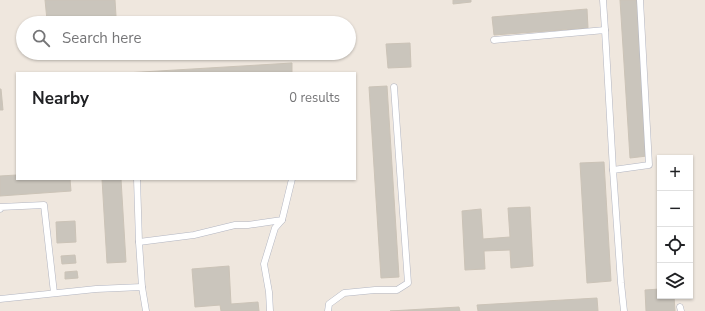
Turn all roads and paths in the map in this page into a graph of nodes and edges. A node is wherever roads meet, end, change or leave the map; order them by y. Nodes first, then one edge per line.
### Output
1 (603, 0) edge
2 (640, 0) edge
3 (605, 30) junction
4 (494, 40) dead end
5 (394, 87) dead end
6 (613, 170) junction
7 (137, 180) edge
8 (292, 180) edge
9 (0, 209) edge
10 (282, 220) junction
11 (139, 242) junction
12 (142, 287) junction
13 (54, 293) junction
14 (0, 299) edge
15 (146, 311) edge
16 (270, 311) edge
17 (328, 311) edge
18 (624, 311) edge

1 - 3 lane
2 - 6 lane
3 - 4 lane
3 - 6 lane
5 - 17 lane
6 - 18 lane
7 - 11 lane
8 - 10 lane
9 - 13 lane
10 - 11 lane
10 - 16 lane
11 - 12 lane
12 - 13 lane
12 - 15 lane
13 - 14 lane

